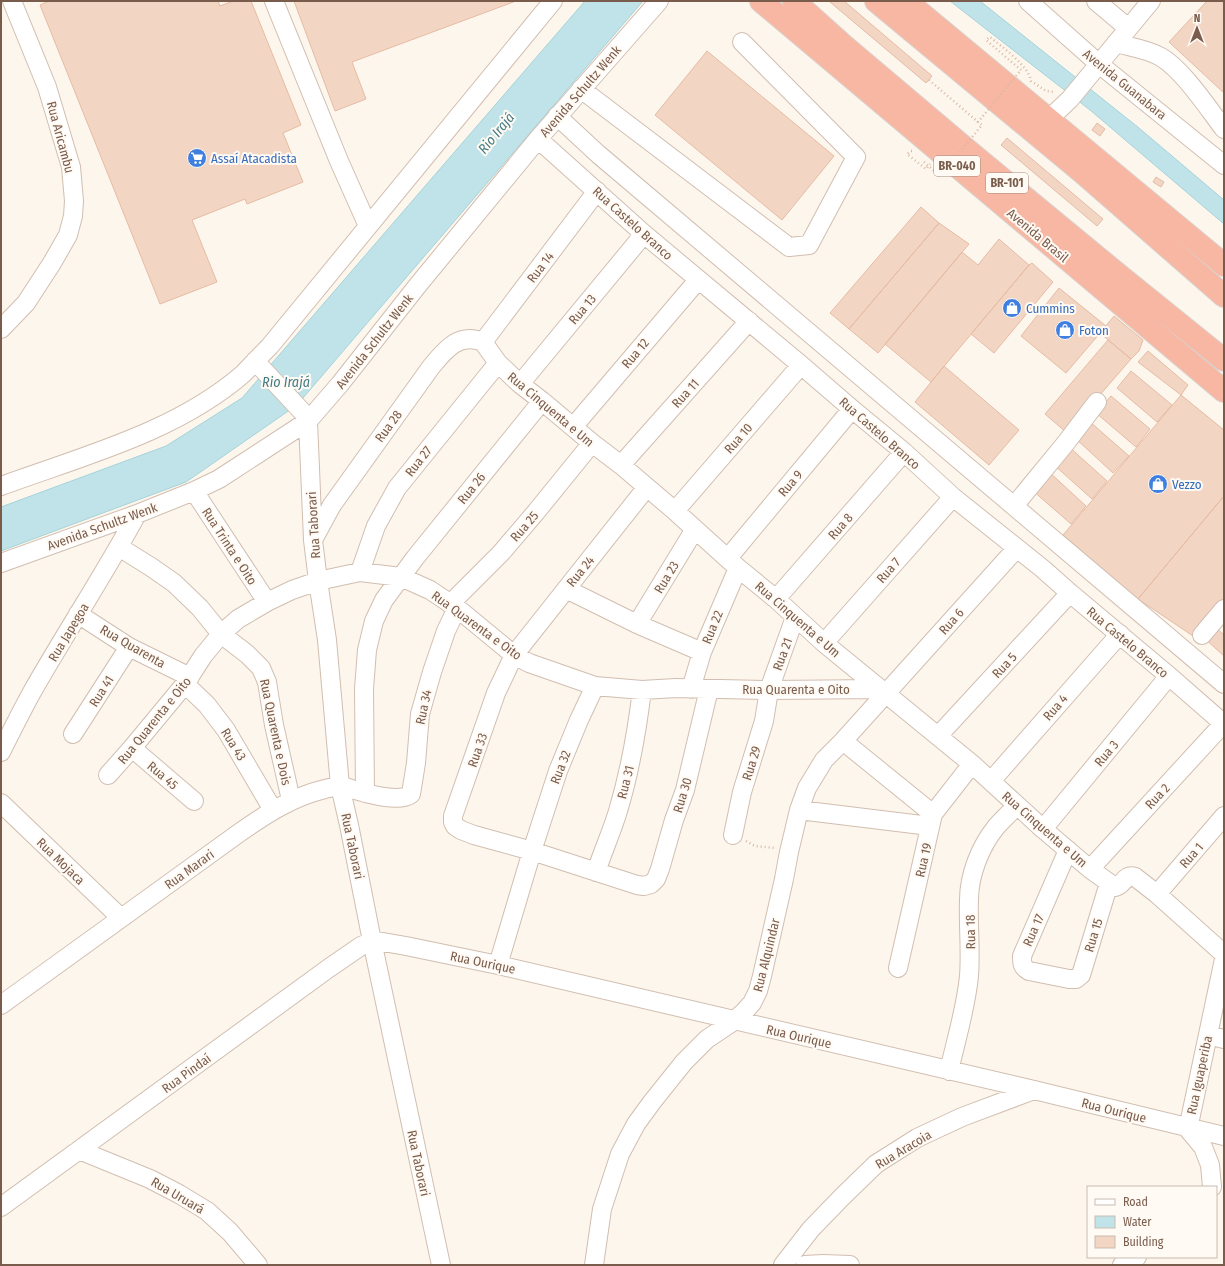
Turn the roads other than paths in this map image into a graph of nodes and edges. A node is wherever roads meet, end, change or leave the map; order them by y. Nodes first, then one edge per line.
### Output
1 (12, 1) edge
2 (274, 1) edge
3 (553, 1) edge
4 (659, 1) edge
5 (761, 1) edge
6 (794, 1) edge
7 (876, 1) edge
8 (906, 1) edge
9 (1028, 1) edge
10 (1096, 1) edge
11 (1151, 1) edge
12 (1128, 28) junction
13 (742, 42) dead end
14 (1116, 43) junction
15 (1099, 64) junction
16 (581, 89) junction
17 (1217, 111) edge
18 (557, 116) junction
19 (1049, 119) junction
20 (1224, 129) edge
21 (538, 139) junction
22 (1224, 165) edge
23 (597, 191) junction
24 (368, 226) junction
25 (644, 234) junction
26 (1224, 265) edge
27 (698, 280) junction
28 (1224, 296) edge
29 (749, 321) junction
30 (1, 329) edge
31 (1152, 332) junction
32 (483, 342) junction
33 (1224, 360) edge
34 (498, 362) junction
35 (801, 365) junction
36 (259, 366) junction
37 (1224, 375) edge
38 (520, 384) junction
39 (1224, 391) edge
40 (542, 401) junction
41 (1097, 402) dead end
42 (852, 409) junction
43 (305, 416) junction
44 (573, 427) junction
45 (592, 444) junction
46 (904, 452) junction
47 (621, 465) junction
48 (1, 486) edge
49 (647, 487) junction
50 (194, 491) junction
51 (953, 497) junction
52 (1014, 506) junction
53 (675, 510) junction
54 (137, 514) junction
55 (695, 529) junction
56 (313, 540) junction
57 (119, 547) junction
58 (1016, 549) junction
59 (1, 563) edge
60 (733, 563) junction
61 (360, 572) junction
62 (402, 577) junction
63 (318, 581) junction
64 (566, 589) junction
65 (1070, 594) junction
66 (776, 599) junction
67 (267, 602) junction
68 (454, 606) junction
69 (1224, 609) edge
70 (78, 614) junction
71 (795, 617) junction
72 (637, 624) junction
73 (221, 634) junction
74 (1120, 634) junction
75 (1202, 635) dead end
76 (824, 643) junction
77 (129, 647) junction
78 (702, 652) junction
79 (514, 655) junction
80 (1169, 676) junction
81 (187, 681) junction
82 (1224, 684) edge
83 (595, 686) junction
84 (700, 689) junction
85 (642, 690) junction
86 (769, 690) junction
87 (883, 691) junction
88 (1224, 724) edge
89 (73, 734) dead end
90 (938, 736) junction
91 (843, 741) junction
92 (132, 748) junction
93 (1, 752) edge
94 (972, 764) junction
95 (108, 775) dead end
96 (991, 781) junction
97 (340, 786) junction
98 (365, 793) junction
99 (395, 798) joint
100 (291, 800) junction
101 (194, 801) dead end
102 (1, 803) edge
103 (1017, 805) junction
104 (273, 810) junction
105 (799, 810) junction
106 (1224, 816) edge
107 (932, 820) junction
108 (1043, 829) junction
109 (733, 835) road end
110 (1068, 850) junction
111 (532, 851) junction
112 (1090, 868) junction
113 (596, 872) junction
114 (1114, 884) junction
115 (1157, 894) junction
116 (121, 918) junction
117 (372, 941) junction
118 (1224, 954) edge
119 (1224, 959) edge
120 (498, 965) junction
121 (898, 968) dead end
122 (1069, 979) joint
123 (1, 1005) edge
124 (734, 1021) junction
125 (1216, 1037) edge
126 (949, 1071) junction
127 (1034, 1090) junction
128 (1188, 1128) junction
129 (1224, 1136) edge
130 (79, 1150) junction
131 (1212, 1186) edge
132 (1, 1207) edge
133 (1135, 1258) edge
134 (258, 1265) edge
135 (441, 1265) edge
136 (594, 1265) edge
137 (783, 1265) edge
138 (805, 1265) edge
139 (850, 1265) edge
140 (1122, 1265) edge

1 - 30 street, Rua Aricambu
2 - 24 street
3 - 24 street
4 - 16 street, Avenida Schultz Wenk
5 - 31 highway, Avenida Brasil / BR-040
6 - 33 highway, Avenida Brasil / BR-101
7 - 28 highway
8 - 19 highway
9 - 15 street, Avenida Guanabara
10 - 12 street
11 - 12 street
12 - 14 street
13 - 16 street
14 - 15 street
14 - 17 street
15 - 19 street
15 - 22 street, Avenida Guanabara
16 - 18 street, Avenida Schultz Wenk
17 - 20 street
18 - 21 street, Avenida Schultz Wenk
18 - 52 street
19 - 26 highway
21 - 23 street, Rua Castelo Branco
21 - 43 street, Avenida Schultz Wenk
23 - 25 street, Rua Castelo Branco
23 - 32 street, Rua 14
24 - 36 street
25 - 27 street, Rua Castelo Branco
25 - 38 street, Rua 13
27 - 29 street, Rua Castelo Branco
27 - 44 street, Rua 12
29 - 35 street, Rua Castelo Branco
29 - 47 street, Rua 11
31 - 37 highway, BR-040
31 - 39 highway, Avenida Brasil
32 - 34 street, Rua Cinquenta e Um
32 - 56 street, Rua 28
34 - 38 street, Rua Cinquenta e Um
34 - 61 street, Rua 27
35 - 42 street, Rua Castelo Branco
35 - 53 street, Rua 10
36 - 43 street
36 - 48 street
38 - 40 street, Rua Cinquenta e Um
40 - 44 street, Rua Cinquenta e Um
40 - 62 street, Rua 26
41 - 52 street
42 - 46 street, Rua Castelo Branco
42 - 60 street, Rua 9
43 - 50 street, Avenida Schultz Wenk
43 - 56 street, Rua Taborari
44 - 45 street, Rua Cinquenta e Um
45 - 47 street, Rua Cinquenta e Um
45 - 68 street, Rua 25
46 - 51 street, Rua Castelo Branco
46 - 66 street, Rua 8
47 - 49 street, Rua Cinquenta e Um
49 - 53 street, Rua Cinquenta e Um
49 - 64 street, Rua 24
50 - 54 street, Avenida Schultz Wenk
50 - 67 street, Rua Trinta e Oito
51 - 58 street, Rua Castelo Branco
51 - 76 street, Rua 7
52 - 82 street
53 - 55 street, Rua Cinquenta e Um
54 - 57 street, Rua Japegoa
54 - 59 street, Avenida Schultz Wenk
55 - 60 street, Rua Cinquenta e Um
55 - 72 street, Rua 23
56 - 63 street, Rua Taborari
57 - 70 street, Rua Japegoa
57 - 73 street, Rua Quarenta e Dois
58 - 65 street, Rua Castelo Branco
58 - 87 street, Rua 6
60 - 66 street, Rua Cinquenta e Um
60 - 78 street, Rua 22
61 - 62 street, Rua Quarenta e Oito
61 - 63 street, Rua Quarenta e Oito
62 - 68 street, Rua Quarenta e Oito
62 - 98 street, Rua 26
63 - 67 street, Rua Quarenta e Oito
63 - 97 street, Rua Taborari
64 - 72 street
64 - 79 street, Rua 24
65 - 74 street, Rua Castelo Branco
65 - 90 street, Rua 5
66 - 71 street, Rua Cinquenta e Um
67 - 73 street, Rua Quarenta e Oito
68 - 79 street, Rua Quarenta e Oito
68 - 99 street, Rua 34
69 - 75 street
70 - 77 street, Rua Quarenta
70 - 93 street, Rua Japegoa
71 - 76 street, Rua Cinquenta e Um
71 - 86 street, Rua 21
72 - 78 street
73 - 81 street, Rua Quarenta e Oito
73 - 100 street, Rua Quarenta e Dois
74 - 80 street, Rua Castelo Branco
74 - 96 street, Rua 4
76 - 87 street, Rua Cinquenta e Um
77 - 81 street, Rua Quarenta
77 - 89 street, Rua 41
78 - 84 street, Rua 22
79 - 83 street, Rua Quarenta e Oito
79 - 111 street, Rua 33
80 - 88 street, Rua Castelo Branco
80 - 108 street, Rua 3
81 - 92 street, Rua Quarenta e Oito
81 - 104 street, Rua 43
83 - 85 street, Rua Quarenta e Oito
83 - 111 street, Rua 32
84 - 85 street, Rua Quarenta e Oito
84 - 86 street, Rua Quarenta e Oito
84 - 113 street, Rua 30
85 - 113 street, Rua 31
86 - 87 street, Rua Quarenta e Oito
86 - 109 street, Rua 29
87 - 90 street, Rua Cinquenta e Um
87 - 91 street, Rua Alquindar
88 - 112 street, Rua 2
90 - 94 street, Rua Cinquenta e Um
91 - 105 street, Rua Alquindar
91 - 107 street
92 - 95 street, Rua Quarenta e Oito
92 - 101 street, Rua 45
94 - 96 street, Rua Cinquenta e Um
94 - 107 street, Rua 19
96 - 103 street, Rua Cinquenta e Um
97 - 98 street, Rua Marari
97 - 100 street, Rua Marari
97 - 117 street, Rua Taborari
98 - 99 street, Rua Marari
100 - 104 street, Rua Marari
102 - 116 street, Rua Mojaca
103 - 108 street, Rua Cinquenta e Um
103 - 126 street, Rua 18
104 - 116 street, Rua Marari
105 - 107 street
105 - 124 street, Rua Alquindar
106 - 115 street, Rua 1
107 - 121 street, Rua 19
108 - 110 street, Rua Cinquenta e Um
110 - 112 street, Rua Cinquenta e Um
110 - 122 street, Rua 17
111 - 113 street
111 - 120 street, Rua 32
112 - 114 street, Rua Cinquenta e Um
114 - 115 street
114 - 122 street, Rua 15
115 - 118 street
116 - 123 street, Rua Marari
117 - 120 street, Rua Ourique
117 - 130 street, Rua Pindaí
117 - 135 street, Rua Taborari
119 - 125 street, Rua Iguaperiba
120 - 124 street, Rua Ourique
124 - 126 street, Rua Ourique
124 - 136 street, Rua Alquindar
125 - 128 street, Rua Iguaperiba
126 - 127 street, Rua Ourique
127 - 128 street, Rua Ourique
127 - 137 street, Rua Aracoia
128 - 129 street, Rua Ourique
128 - 131 street, Rua Iguaperiba
130 - 132 street, Rua Pindaí
130 - 134 street, Rua Uruará
133 - 140 street
138 - 139 street

